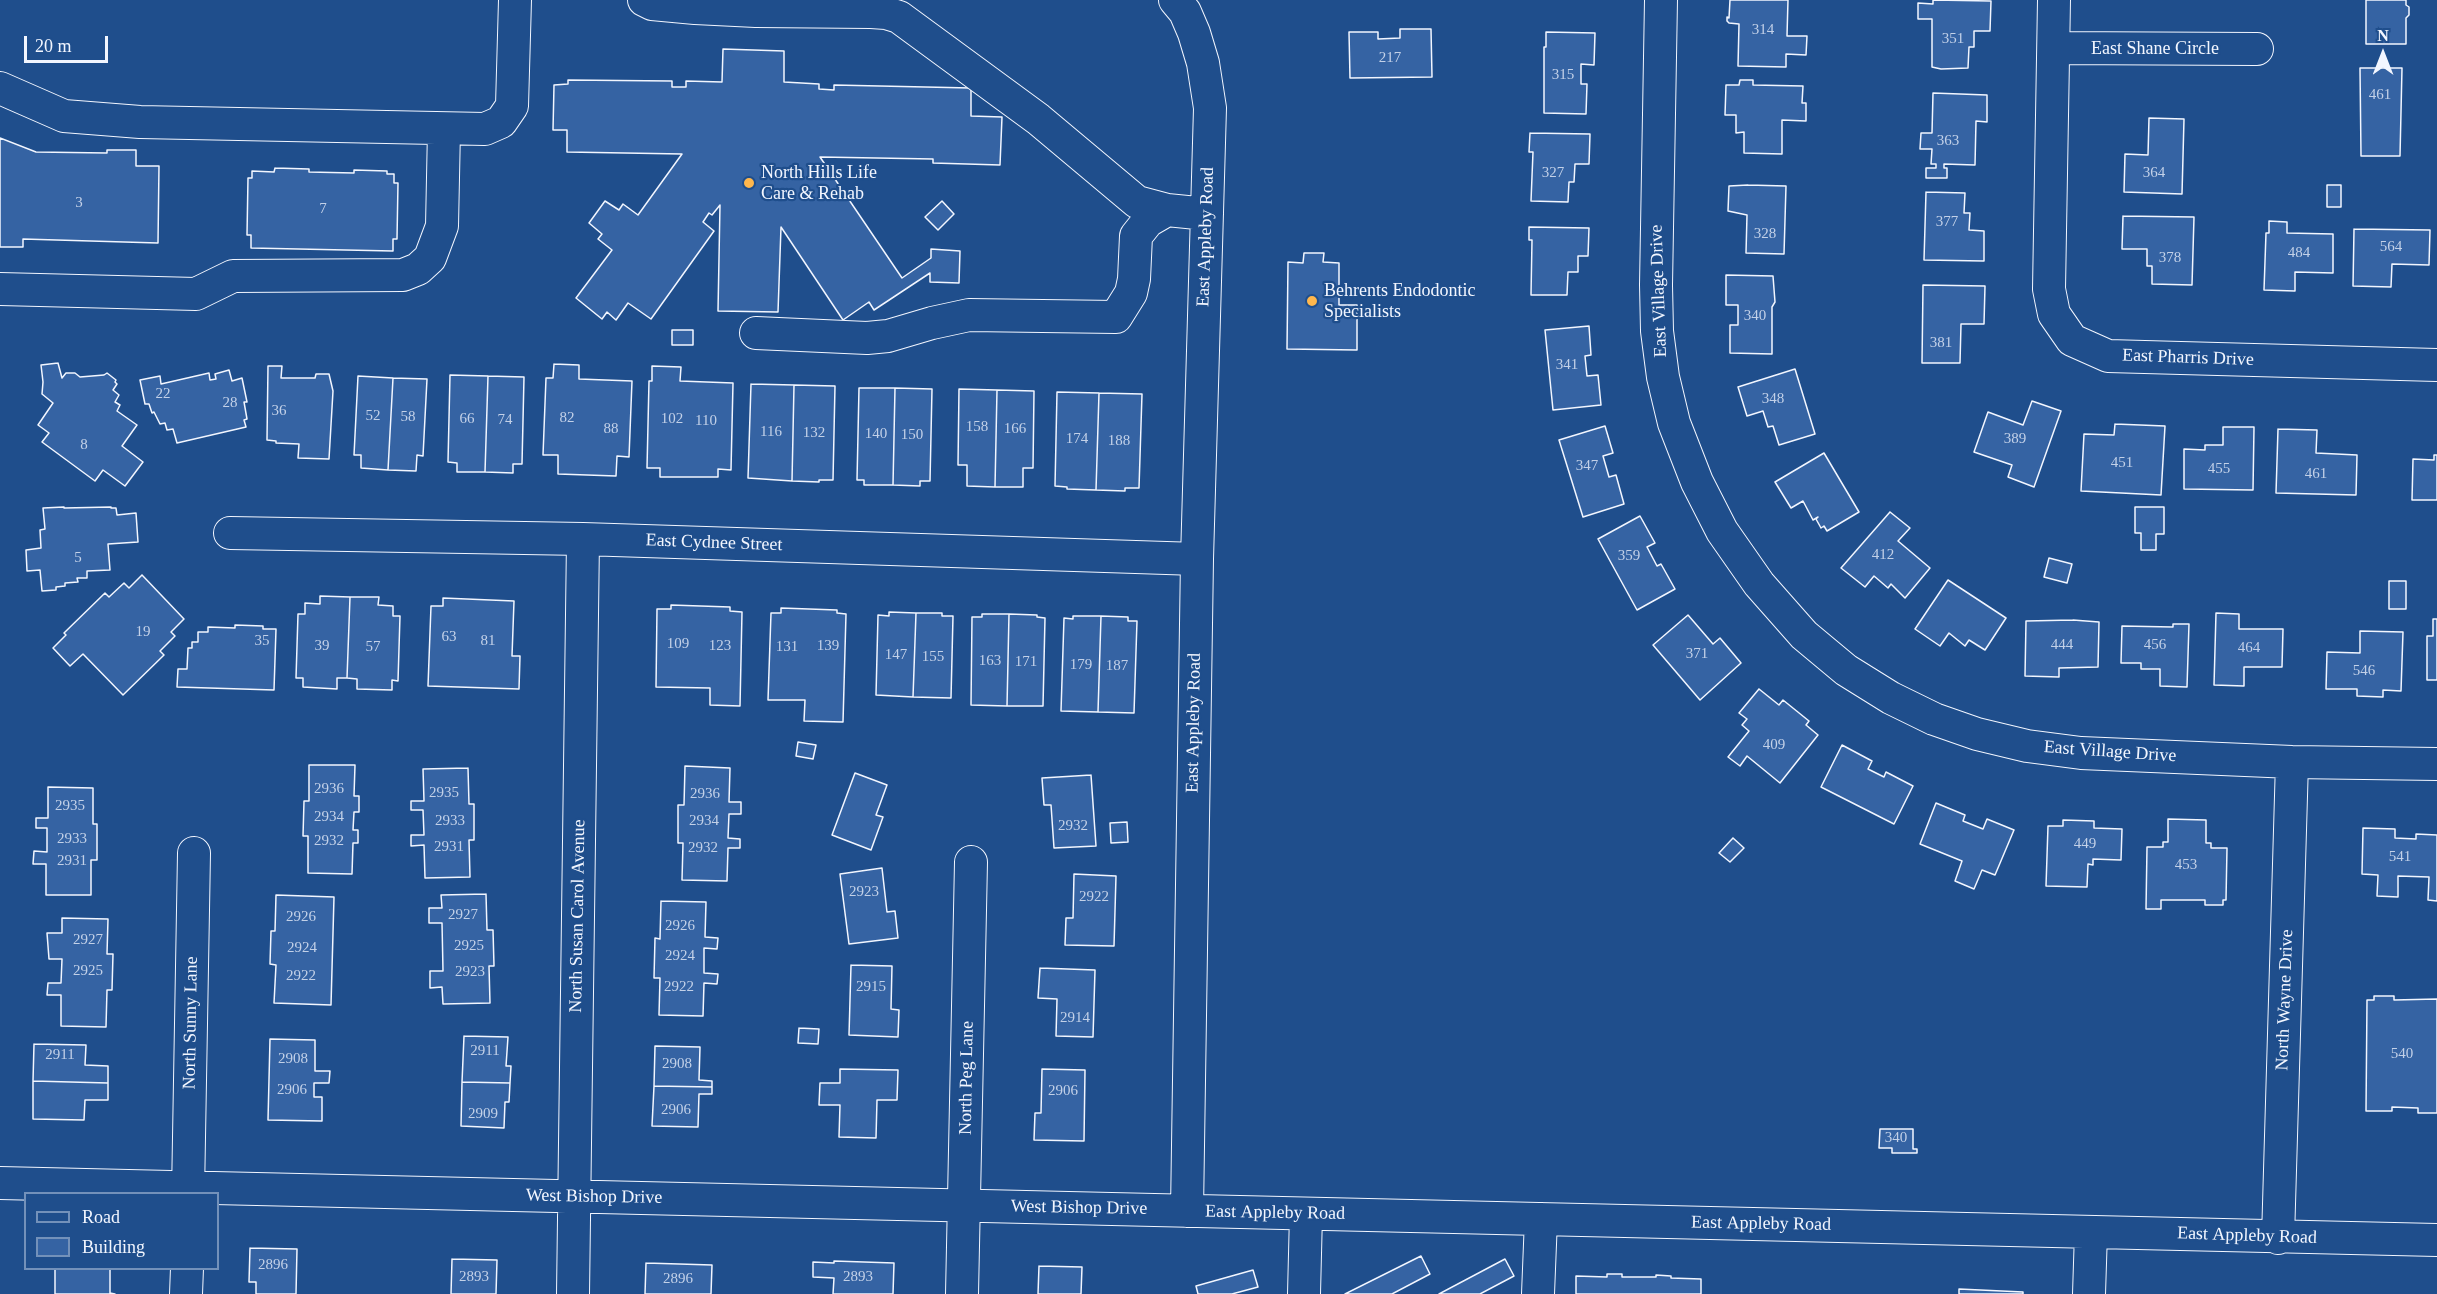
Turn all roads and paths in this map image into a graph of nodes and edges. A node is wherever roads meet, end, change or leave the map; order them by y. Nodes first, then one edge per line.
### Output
1 (515, 0) edge
2 (644, 0) edge
3 (1175, 0) edge
4 (1661, 0) edge
5 (2054, 0) edge
6 (2054, 48) junction
7 (2256, 50) dead end
8 (0, 88) edge
9 (444, 129) junction
10 (1167, 210) junction
11 (1207, 214) junction
12 (0, 289) edge
13 (756, 333) dead end
14 (2437, 365) edge
15 (230, 533) dead end
16 (583, 539) junction
17 (1197, 559) junction
18 (2292, 762) junction
19 (2437, 764) edge
20 (194, 853) dead end
21 (971, 862) dead end
22 (0, 1183) edge
23 (188, 1191) edge
24 (574, 1197) junction
25 (964, 1206) junction
26 (1187, 1211) junction
27 (1306, 1214) junction
28 (1541, 1219) junction
29 (2091, 1232) junction
30 (2278, 1238) junction
31 (2437, 1240) edge
32 (187, 1270) edge
33 (186, 1294) edge
34 (573, 1294) edge
35 (962, 1294) edge
36 (1304, 1294) edge
37 (1538, 1294) edge
38 (2089, 1294) edge

1 - 9 street
2 - 10 street
3 - 11 street, East Appleby Road
4 - 18 street, East Village Drive
5 - 6 street, East Pharris Drive
6 - 7 street, East Shane Circle
6 - 14 street, East Pharris Drive
8 - 9 street
9 - 12 street
10 - 11 street
10 - 13 street
11 - 17 street, East Appleby Road
15 - 16 street, East Cydnee Street
16 - 17 street, East Cydnee Street
16 - 24 street, North Susan Carol Avenue
17 - 26 street, East Appleby Road
18 - 19 street, East Village Drive
18 - 30 street, North Wayne Drive
20 - 23 street, North Sunny Lane
21 - 25 street, North Peg Lane
22 - 23 street, West Bishop Drive
23 - 24 street, West Bishop Drive
24 - 25 street, West Bishop Drive
24 - 34 street, North Susan Carol Avenue
25 - 26 street, West Bishop Drive
25 - 35 street, North Peg Lane
26 - 27 street, East Appleby Road
27 - 28 street, East Appleby Road
27 - 36 street
28 - 29 street, East Appleby Road
28 - 37 street
29 - 30 street, East Appleby Road
29 - 38 street
30 - 31 street, East Appleby Road
32 - 33 street

